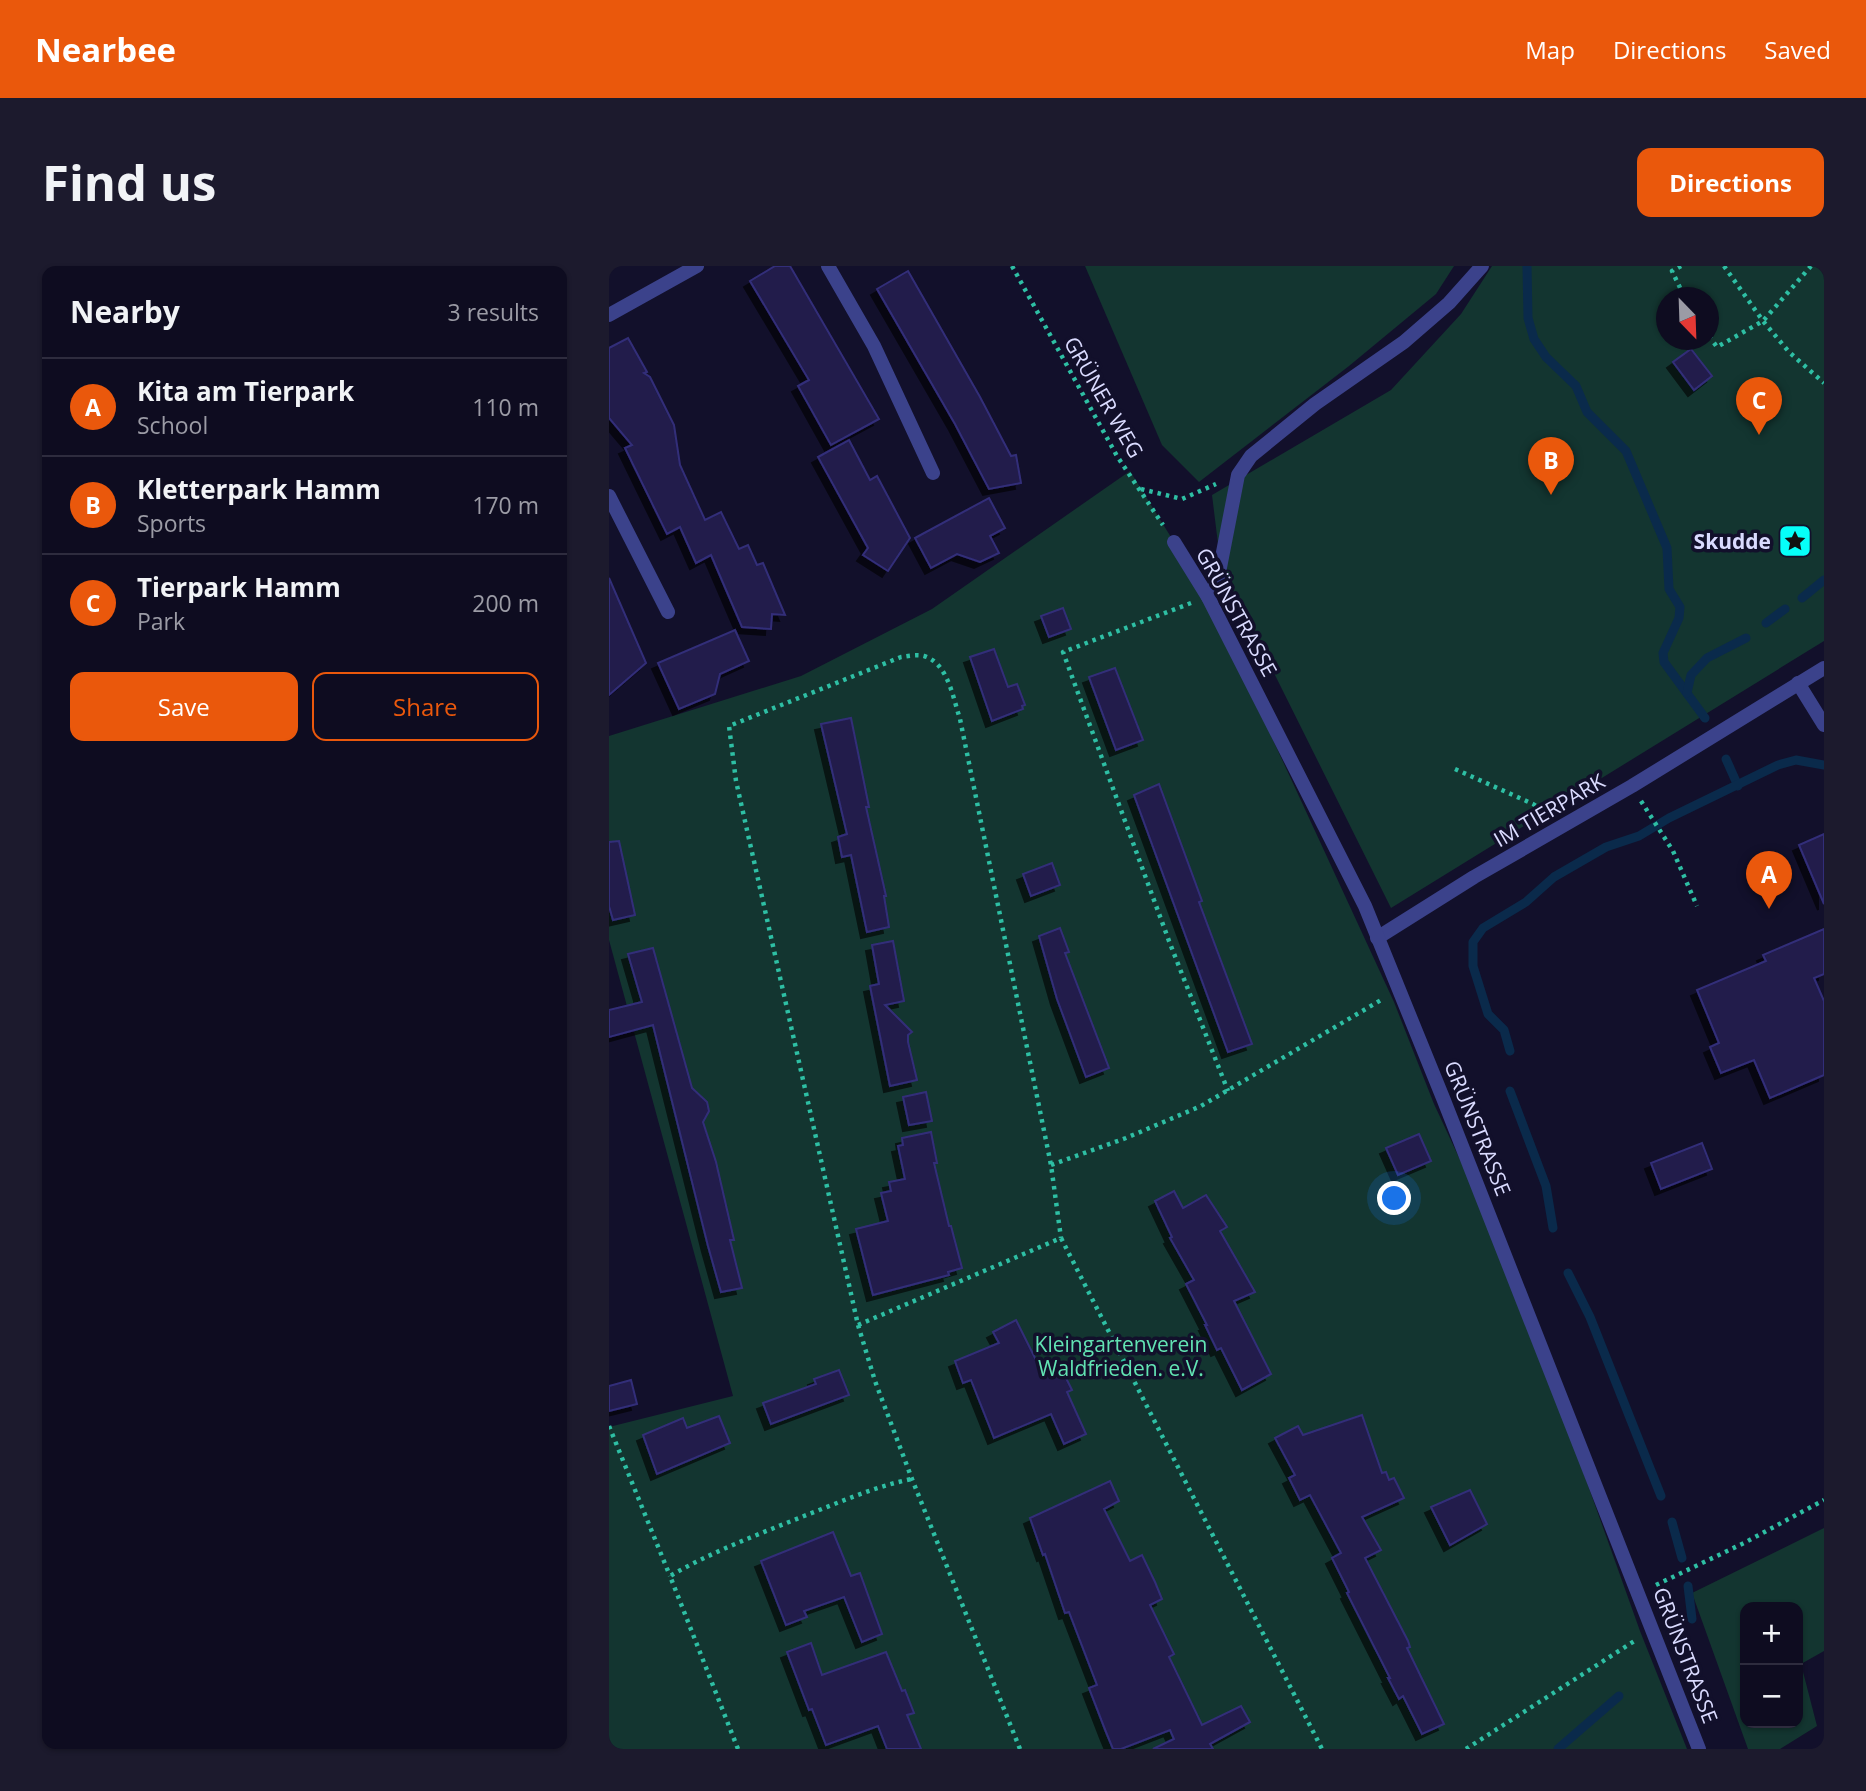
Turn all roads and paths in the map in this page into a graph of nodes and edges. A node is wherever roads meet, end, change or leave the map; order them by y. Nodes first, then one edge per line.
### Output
1 (697, 266) edge
2 (828, 266) edge
3 (1012, 266) edge
4 (1482, 266) edge
5 (1681, 266) edge
6 (1724, 266) edge
7 (1811, 266) edge
8 (1680, 287) edge
9 (609, 315) edge
10 (1763, 321) junction
11 (1719, 346) edge
12 (1824, 383) edge
13 (933, 473) dead end
14 (1238, 475) junction
15 (1140, 489) junction
16 (609, 496) edge
17 (1174, 542) joint
18 (1208, 597) junction
19 (668, 612) dead end
20 (1824, 667) edge
21 (1798, 683) junction
22 (1824, 725) edge
23 (1455, 769) dead end
24 (1632, 786) junction
25 (1564, 825) junction
26 (1697, 906) dead end
27 (1377, 938) junction
28 (1401, 991) junction
29 (1228, 1091) junction
30 (1051, 1165) junction
31 (1061, 1238) junction
32 (858, 1325) junction
33 (609, 1426) edge
34 (912, 1479) junction
35 (1824, 1500) edge
36 (670, 1576) junction
37 (1640, 1593) junction
38 (1655, 1633) junction
39 (738, 1749) edge
40 (1020, 1749) edge
41 (1322, 1749) edge
42 (1465, 1749) edge
43 (1699, 1749) edge

1 - 9 street
2 - 13 street
3 - 15 path, GRÜNER WEG
4 - 14 street
5 - 8 path
6 - 10 path
7 - 10 path
10 - 11 path
10 - 12 path
14 - 15 path
14 - 18 street
15 - 17 path, GRÜNER WEG
16 - 19 street
17 - 18 street, GRÜNSTRASSE
18 - 27 street, GRÜNSTRASSE
18 - 29 path
20 - 21 street, IM TIERPARK
21 - 22 street
21 - 24 street, IM TIERPARK
23 - 25 path
24 - 25 street, IM TIERPARK
24 - 26 path
25 - 27 street, IM TIERPARK
27 - 28 street, GRÜNSTRASSE
28 - 29 path
28 - 37 street, GRÜNSTRASSE
29 - 30 path
30 - 31 path
30 - 32 path
31 - 32 path
31 - 41 path
32 - 34 path
33 - 36 path
34 - 36 path
34 - 40 path
35 - 37 path
36 - 39 path
37 - 38 street, GRÜNSTRASSE
38 - 42 path
38 - 43 street, GRÜNSTRASSE

